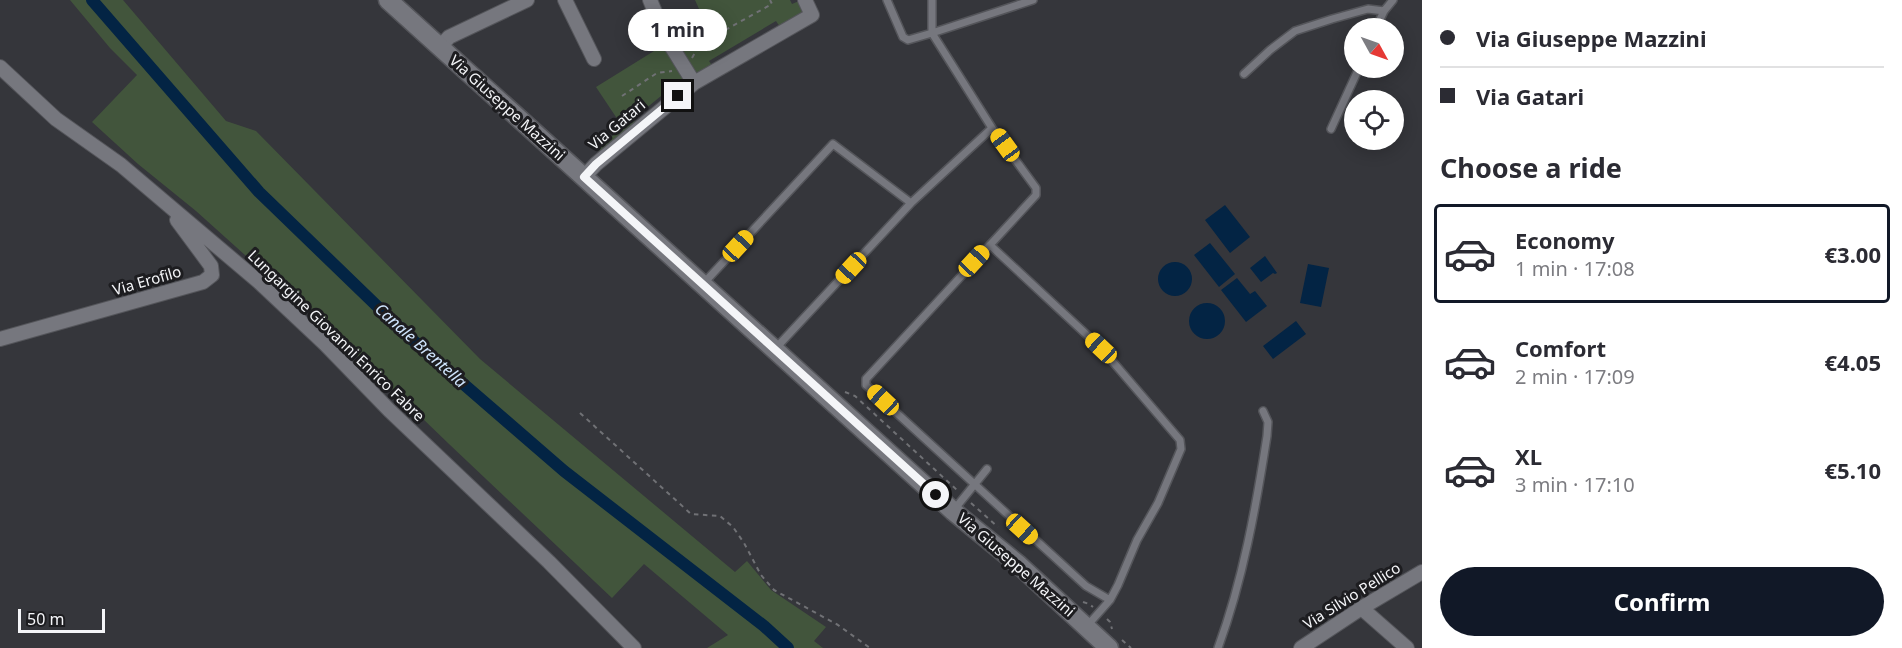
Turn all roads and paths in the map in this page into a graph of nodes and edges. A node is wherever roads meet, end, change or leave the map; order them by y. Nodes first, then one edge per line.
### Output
1 (388, 0) edge
2 (527, 0) edge
3 (565, 0) edge
4 (650, 0) edge
5 (770, 0) edge
6 (805, 0) edge
7 (887, 0) edge
8 (932, 0) edge
9 (1033, 0) edge
10 (1393, 0) edge
11 (1384, 11) junction
12 (1381, 18) edge
13 (932, 33) junction
14 (440, 47) junction
15 (594, 59) dead end
16 (0, 67) edge
17 (1244, 74) dead end
18 (690, 76) junction
19 (1354, 78) edge
20 (622, 96) dead end
21 (992, 128) junction
22 (1331, 129) dead end
23 (584, 177) junction
24 (162, 201) junction
25 (911, 203) junction
26 (990, 245) junction
27 (703, 284) junction
28 (0, 339) edge
29 (775, 349) junction
30 (845, 392) dead end
31 (1263, 411) dead end
32 (580, 413) dead end
33 (987, 469) dead end
34 (974, 485) junction
35 (960, 493) dead end
36 (952, 510) junction
37 (1422, 572) edge
38 (1110, 600) junction
39 (1363, 607) junction
40 (1086, 627) junction
41 (634, 648) edge
42 (870, 648) edge
43 (1110, 648) edge
44 (1218, 648) edge
45 (1301, 648) edge
46 (1407, 648) edge

1 - 14 main road, Via Giuseppe Mazzini
2 - 14 street
3 - 15 street
4 - 18 street
5 - 18 path
6 - 18 street, Via Gatari
7 - 13 lane
8 - 13 lane
9 - 13 lane
10 - 11 lane
11 - 12 lane
11 - 17 lane
13 - 21 lane
14 - 23 main road, Via Giuseppe Mazzini
16 - 24 street, Lungargine Giovanni Enrico Fabre
18 - 20 path
18 - 23 street, Via Gatari
19 - 22 lane
21 - 25 lane
21 - 26 lane
23 - 27 main road, Via Giuseppe Mazzini
24 - 28 street, Via Erofilo
24 - 41 street, Lungargine Giovanni Enrico Fabre
25 - 27 lane
25 - 29 lane
26 - 34 lane
26 - 38 lane
27 - 29 main road, Via Giuseppe Mazzini
29 - 36 main road, Via Giuseppe Mazzini
30 - 35 path
31 - 44 lane
32 - 42 path
33 - 34 lane
34 - 36 lane
34 - 38 lane
36 - 40 main road, Via Giuseppe Mazzini
37 - 39 street, Via Silvio Pellico
38 - 40 lane
39 - 45 street, Via Silvio Pellico
39 - 46 street
40 - 43 main road, Via Giuseppe Mazzini

